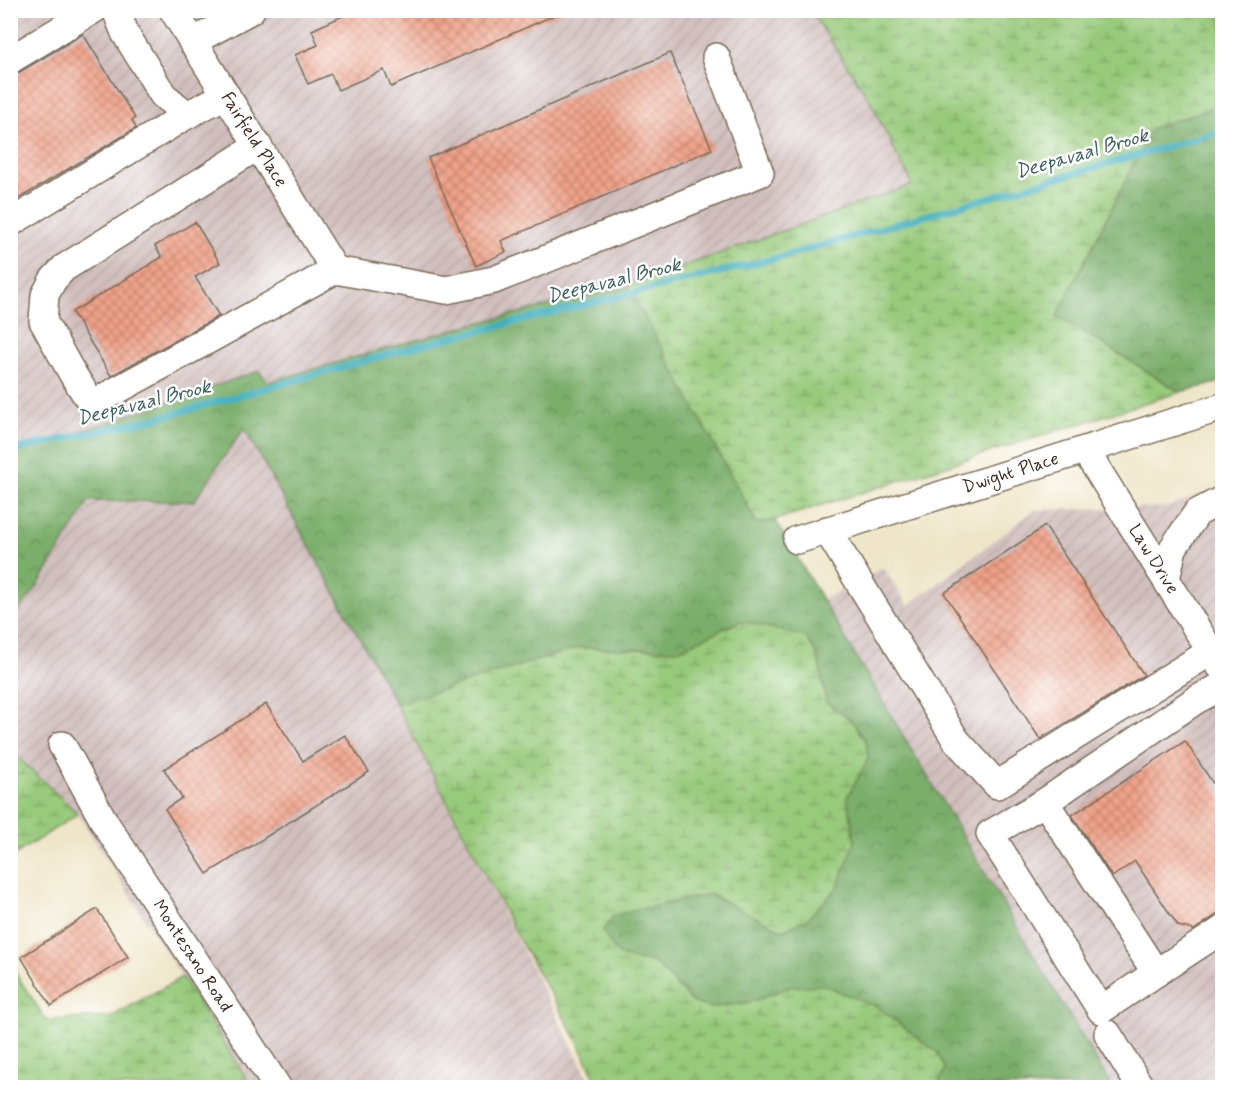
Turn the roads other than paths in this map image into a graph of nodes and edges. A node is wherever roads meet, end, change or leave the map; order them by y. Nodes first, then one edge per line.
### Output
1 (93, 10) edge
2 (116, 10) edge
3 (172, 10) edge
4 (251, 10) edge
5 (192, 42) junction
6 (716, 57) dead end
7 (10, 60) edge
8 (226, 95) junction
9 (187, 116) junction
10 (258, 146) junction
11 (10, 223) edge
12 (335, 270) junction
13 (1222, 407) edge
14 (1085, 450) junction
15 (1222, 500) edge
16 (827, 530) junction
17 (798, 540) dead end
18 (1166, 579) junction
19 (1216, 660) edge
20 (1222, 686) edge
21 (62, 745) dead end
22 (1045, 802) junction
23 (1222, 930) edge
24 (1156, 973) junction
25 (1108, 1034) dead end
26 (278, 1088) edge
27 (1141, 1088) edge

1 - 7 street
2 - 9 street
3 - 5 street, Fairfield Place
4 - 5 street
5 - 8 street, Fairfield Place
6 - 12 street
8 - 9 street
8 - 10 street, Fairfield Place
9 - 11 street
10 - 12 street, Fairfield Place
10 - 12 street
13 - 14 street, Dwight Place
14 - 16 street, Dwight Place
14 - 18 street, Law Drive
15 - 18 street
16 - 17 street, Dwight Place
16 - 19 street
18 - 19 street, Law Drive
20 - 22 street
21 - 26 street, Montesano Road
22 - 24 street
22 - 24 street
23 - 24 street
25 - 27 street

